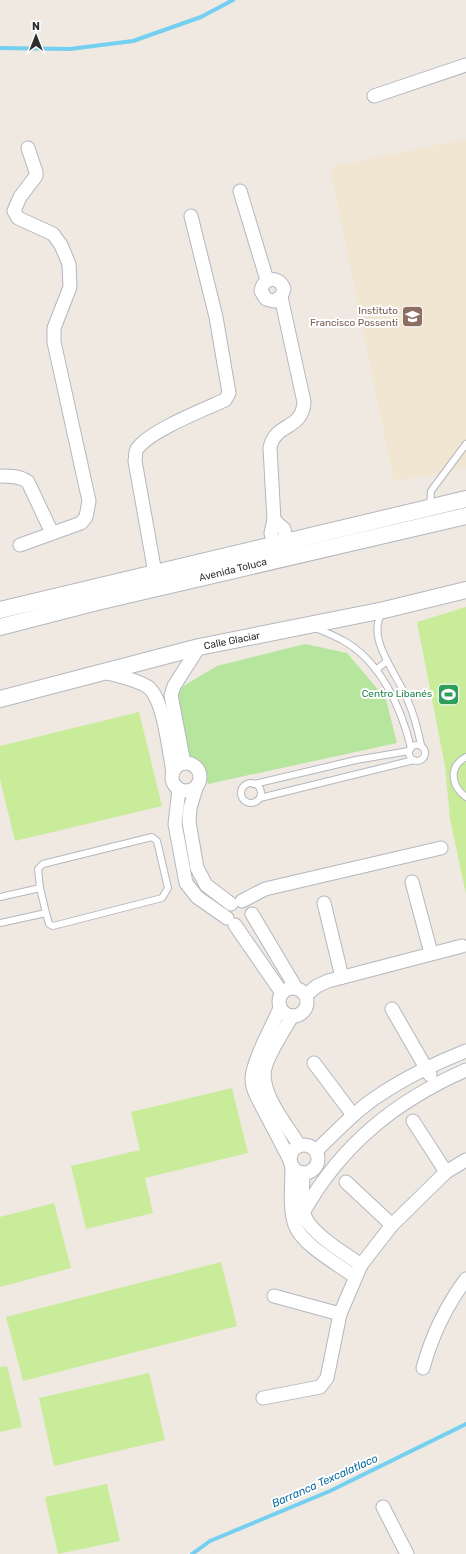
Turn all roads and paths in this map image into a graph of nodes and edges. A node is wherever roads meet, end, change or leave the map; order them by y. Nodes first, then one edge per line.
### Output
1 (466, 64) edge
2 (374, 96) dead end
3 (28, 148) dead end
4 (240, 191) dead end
5 (191, 216) dead end
6 (466, 444) edge
7 (0, 476) edge
8 (466, 499) edge
9 (431, 516) junction
10 (466, 516) edge
11 (52, 533) junction
12 (20, 545) dead end
13 (282, 551) junction
14 (155, 572) junction
15 (466, 590) edge
16 (0, 610) edge
17 (384, 610) junction
18 (310, 626) junction
19 (0, 627) edge
20 (199, 647) junction
21 (387, 661) junction
22 (376, 670) junction
23 (104, 672) junction
24 (0, 699) edge
25 (421, 745) junction
26 (410, 749) junction
27 (380, 756) junction
28 (466, 757) edge
29 (356, 760) junction
30 (414, 760) junction
31 (184, 763) junction
32 (382, 768) junction
33 (173, 772) junction
34 (300, 773) junction
35 (359, 773) junction
36 (254, 784) junction
37 (303, 787) junction
38 (196, 788) junction
39 (179, 789) junction
40 (466, 797) edge
41 (260, 798) junction
42 (441, 848) dead end
43 (412, 882) dead end
44 (40, 888) junction
45 (0, 897) edge
46 (236, 902) junction
47 (324, 903) dead end
48 (46, 913) junction
49 (252, 914) junction
50 (231, 922) junction
51 (0, 923) edge
52 (462, 946) dead end
53 (431, 953) junction
54 (342, 977) junction
55 (301, 992) junction
56 (282, 993) junction
57 (280, 1008) junction
58 (392, 1009) dead end
59 (292, 1016) junction
60 (466, 1051) edge
61 (314, 1063) dead end
62 (425, 1068) junction
63 (466, 1070) edge
64 (436, 1083) junction
65 (353, 1115) junction
66 (413, 1121) dead end
67 (299, 1145) junction
68 (316, 1151) junction
69 (466, 1160) edge
70 (295, 1167) junction
71 (446, 1172) junction
72 (346, 1182) dead end
73 (304, 1211) junction
74 (392, 1225) junction
75 (362, 1265) junction
76 (355, 1277) junction
77 (466, 1279) edge
78 (274, 1296) dead end
79 (340, 1314) junction
80 (423, 1368) dead end
81 (263, 1398) dead end
82 (383, 1507) dead end
83 (407, 1554) edge

1 - 2 street
3 - 11 street
4 - 13 street
5 - 14 street
6 - 9 lane
7 - 11 street
8 - 9 street, Avenida Toluca
9 - 10 street, Avenida Toluca
9 - 13 street, Avenida Toluca
11 - 12 street
13 - 14 street, Avenida Toluca
13 - 19 street, Avenida Toluca
14 - 16 street, Avenida Toluca
15 - 17 street, Calle Glaciar
17 - 18 street, Calle Glaciar
17 - 21 lane
18 - 20 street, Calle Glaciar
18 - 22 lane
20 - 23 street, Calle Glaciar
20 - 31 street
21 - 22 lane
21 - 25 lane
22 - 26 lane
23 - 24 street, Calle Glaciar
23 - 33 street
25 - 26 lane
25 - 30 lane
26 - 27 lane
26 - 30 lane
27 - 29 lane
27 - 32 lane
28 - 40 lane
29 - 34 lane
29 - 35 lane
30 - 32 lane
31 - 33 street
31 - 38 street
32 - 35 lane
33 - 39 street
34 - 36 lane
34 - 37 lane
35 - 37 lane
36 - 41 lane
36 - 41 lane
37 - 41 lane
38 - 39 street
38 - 46 street
39 - 50 street
42 - 46 street
43 - 53 street
44 - 45 lane
44 - 48 lane
44 - 48 lane
46 - 49 street
46 - 50 street
47 - 54 street
48 - 51 lane
49 - 50 street
49 - 55 street
50 - 56 street
52 - 53 street
53 - 54 street
54 - 55 street
55 - 56 street
55 - 59 street
56 - 57 street
57 - 59 street
57 - 70 street
58 - 62 street
59 - 67 street
60 - 62 street
61 - 65 street
62 - 64 street
62 - 65 street
63 - 64 street
64 - 73 street
65 - 68 street
66 - 71 street
67 - 68 street
67 - 70 street
68 - 70 street
69 - 71 street
70 - 73 street
70 - 76 street
71 - 74 street
72 - 74 street
73 - 75 street
74 - 75 street
75 - 76 street
76 - 79 street
77 - 80 street
78 - 79 street
79 - 81 street
82 - 83 street

